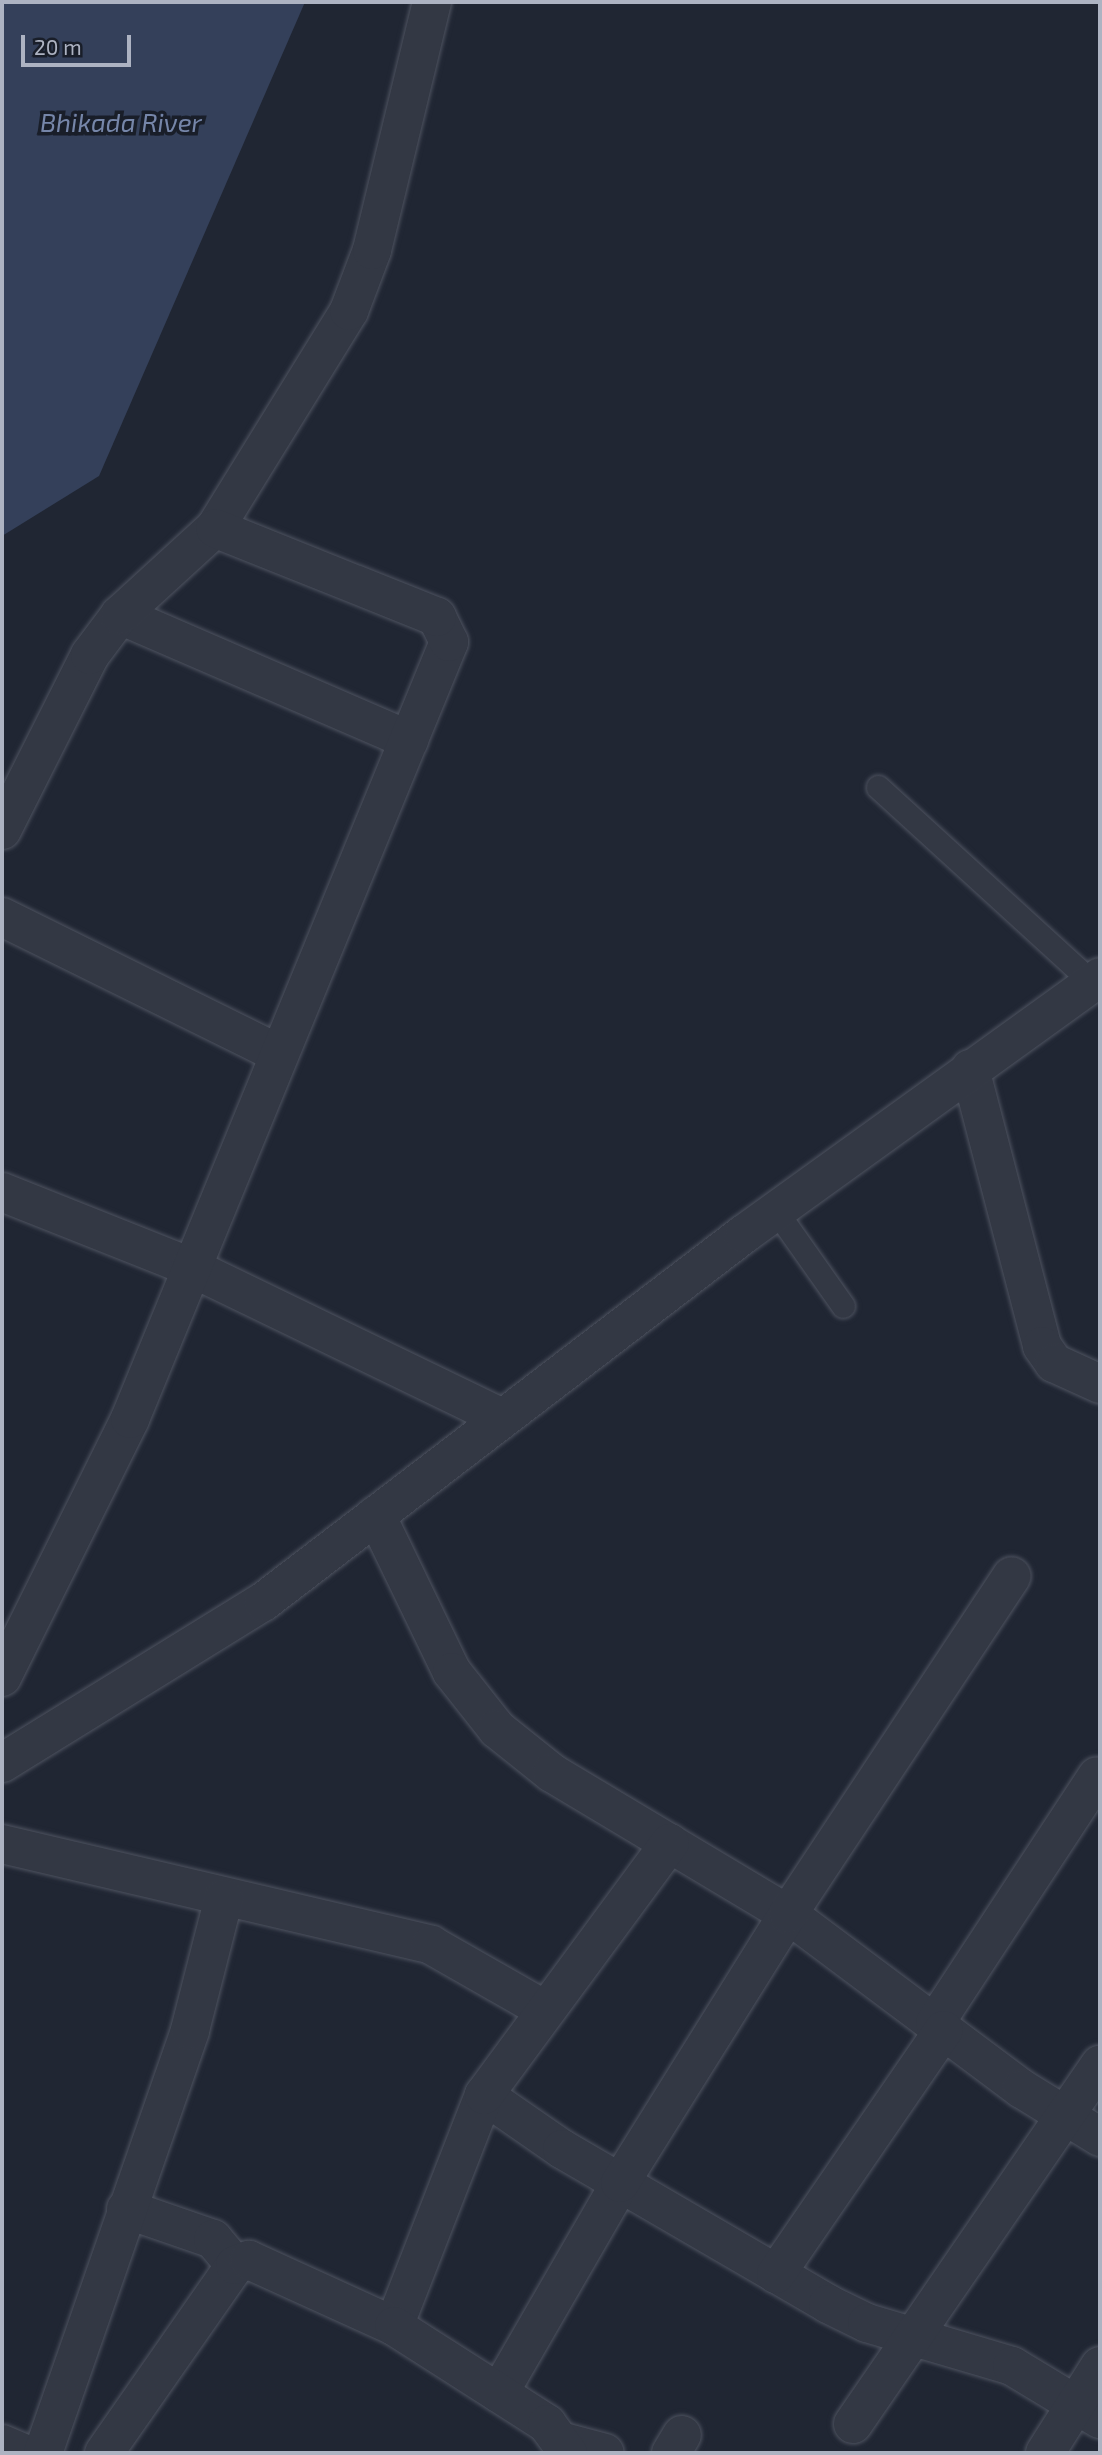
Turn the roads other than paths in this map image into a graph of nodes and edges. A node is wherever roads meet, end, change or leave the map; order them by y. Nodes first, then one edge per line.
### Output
1 (432, 2) edge
2 (215, 528) junction
3 (120, 615) junction
4 (409, 740) junction
5 (878, 787) dead end
6 (2, 830) edge
7 (2, 917) edge
8 (1096, 980) edge
9 (279, 1054) junction
10 (970, 1069) junction
11 (2, 1192) edge
12 (776, 1211) junction
13 (190, 1267) junction
14 (843, 1306) dead end
15 (1100, 1384) edge
16 (502, 1418) junction
17 (376, 1515) junction
18 (1012, 1576) dead end
19 (2, 1677) edge
20 (5, 1772) edge
21 (1097, 1776) dead end
22 (670, 1843) junction
23 (2, 1844) edge
24 (224, 1898) junction
25 (788, 1914) junction
26 (545, 2010) junction
27 (939, 2026) junction
28 (1100, 2064) edge
29 (484, 2095) junction
30 (1065, 2118) junction
31 (1100, 2137) edge
32 (620, 2183) junction
33 (126, 2208) junction
34 (242, 2262) junction
35 (776, 2274) junction
36 (394, 2326) junction
37 (916, 2336) junction
38 (1100, 2366) edge
39 (499, 2393) junction
40 (1089, 2411) edge
41 (853, 2424) dead end
42 (2, 2444) edge
43 (566, 2448) edge
44 (23, 2453) edge
45 (43, 2453) edge
46 (104, 2453) edge
47 (605, 2453) edge
48 (1045, 2453) edge

1 - 2 street
2 - 3 street
2 - 4 street
3 - 4 street
3 - 6 street
4 - 9 street
5 - 8 lane
7 - 9 street
8 - 10 street
9 - 13 street
10 - 12 street
10 - 15 street
11 - 13 street
12 - 14 lane
12 - 16 street
13 - 16 street
13 - 19 street
16 - 17 street
17 - 20 street
17 - 22 street
18 - 25 street
21 - 27 street
22 - 25 street
22 - 26 street
23 - 24 street
24 - 26 street
24 - 33 street
25 - 27 street
25 - 32 street
26 - 29 street
27 - 30 street
27 - 35 street
28 - 30 street
29 - 32 street
29 - 36 street
30 - 31 street
30 - 37 street
32 - 35 street
32 - 39 street
33 - 34 street
33 - 45 street
34 - 36 street
34 - 46 street
35 - 37 street
36 - 39 street
37 - 40 street
37 - 41 street
38 - 40 street
39 - 43 street
40 - 48 street
42 - 44 street
43 - 47 street

